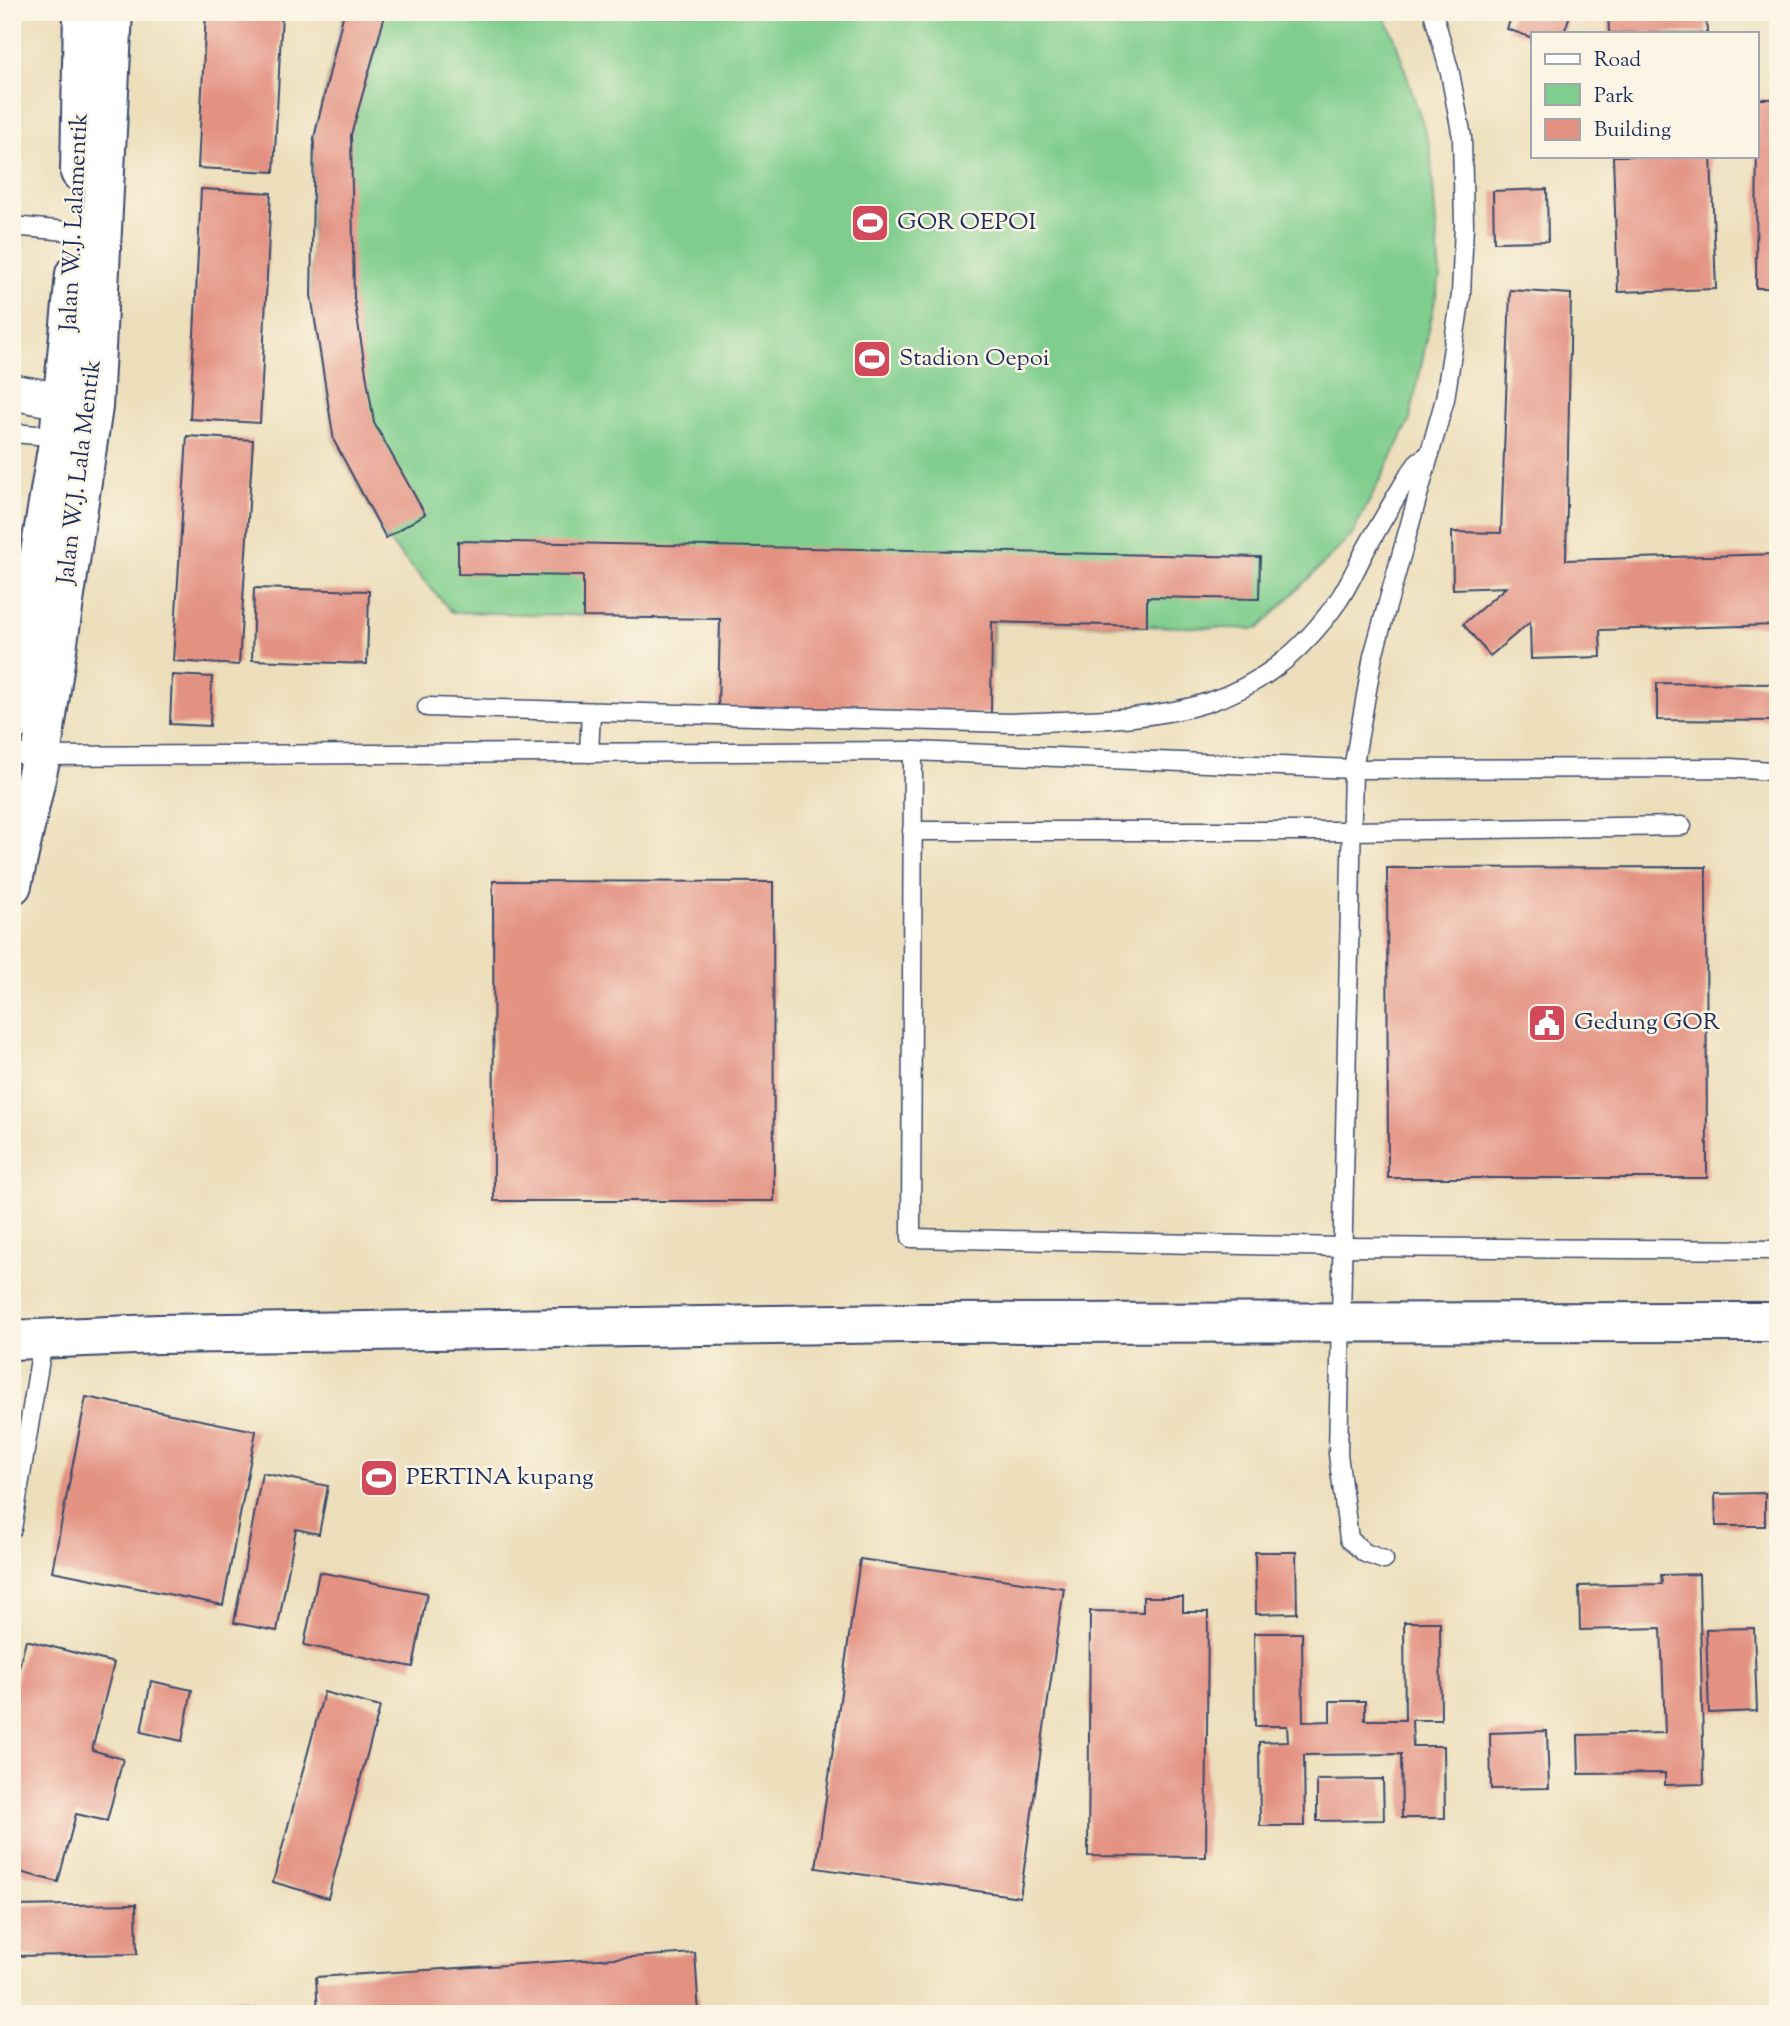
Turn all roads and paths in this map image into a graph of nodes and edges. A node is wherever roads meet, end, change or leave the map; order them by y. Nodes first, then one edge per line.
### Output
1 (83, 12) edge
2 (113, 12) edge
3 (1433, 12) edge
4 (12, 226) edge
5 (90, 235) junction
6 (12, 393) edge
7 (76, 422) junction
8 (12, 433) edge
9 (1430, 454) junction
10 (427, 707) dead end
11 (591, 712) junction
12 (12, 722) edge
13 (913, 751) junction
14 (589, 753) junction
15 (27, 754) edge
16 (1353, 769) junction
17 (1778, 778) edge
18 (1682, 826) dead end
19 (912, 831) junction
20 (1351, 831) junction
21 (12, 885) edge
22 (1342, 1247) junction
23 (1778, 1250) edge
24 (1339, 1322) junction
25 (1778, 1322) edge
26 (28, 1340) edge
27 (12, 1529) edge
28 (1384, 1560) dead end

1 - 5 street, Jalan W.J. Lalamentik
2 - 5 street, Jalan W.J. Lala Mentik
3 - 9 lane
4 - 5 lane
5 - 7 street, Jalan W.J. Lala Mentik
6 - 7 street
7 - 8 lane
7 - 12 street
7 - 15 street, Jalan W.J. Lala Mentik
9 - 11 lane
9 - 16 lane
10 - 11 lane
11 - 14 lane
13 - 14 lane
13 - 16 lane
13 - 19 lane
14 - 15 lane
15 - 21 street, Jalan W.J. Lala Mentik
16 - 17 lane
16 - 20 lane
18 - 20 lane
19 - 20 lane
19 - 22 lane
20 - 22 lane
22 - 23 lane
22 - 24 lane
24 - 25 street
24 - 26 street
24 - 28 lane
26 - 27 lane

